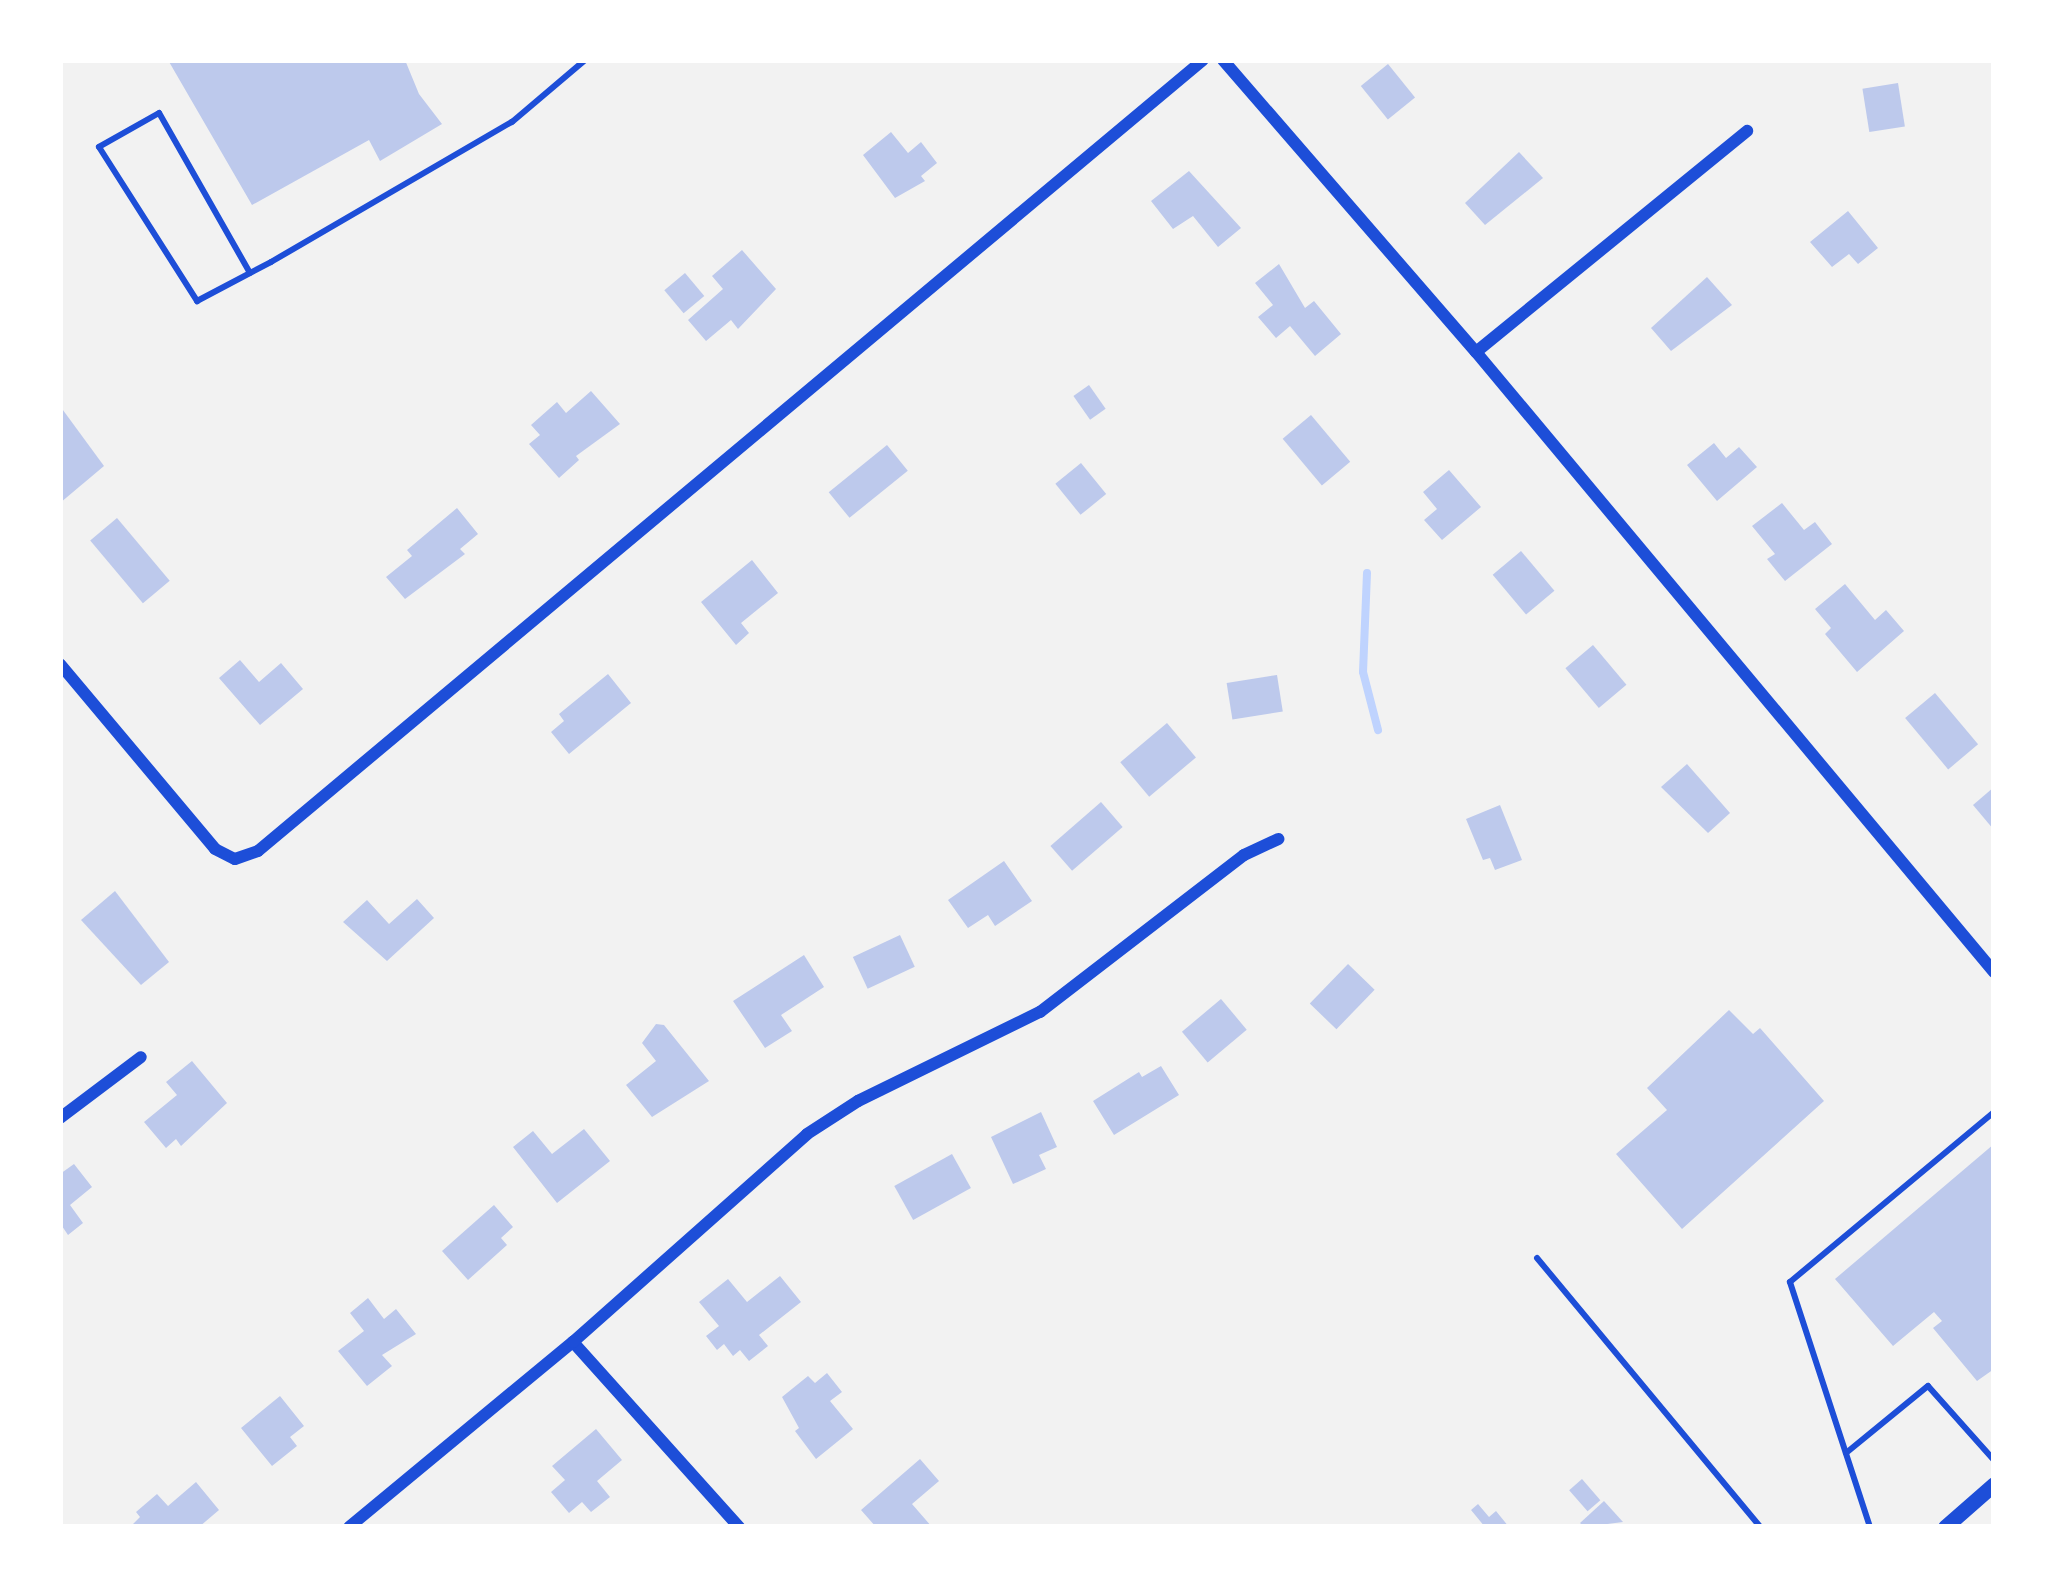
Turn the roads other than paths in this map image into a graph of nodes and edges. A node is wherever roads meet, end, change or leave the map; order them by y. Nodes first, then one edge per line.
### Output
1 (585, 60) edge
2 (1203, 60) edge
3 (1223, 60) edge
4 (1747, 131) dead end
5 (250, 273) junction
6 (1476, 352) junction
7 (60, 664) edge
8 (1278, 839) dead end
9 (1994, 972) edge
10 (141, 1057) dead end
11 (1994, 1112) edge
12 (60, 1118) edge
13 (1537, 1258) dead end
14 (573, 1342) junction
15 (1846, 1453) junction
16 (1994, 1460) edge
17 (1994, 1484) edge
18 (350, 1527) edge
19 (739, 1527) edge
20 (1760, 1527) edge
21 (1870, 1527) edge
22 (1945, 1527) edge

1 - 5 lane
2 - 7 street
3 - 6 street
4 - 6 street
5 - 5 lane
6 - 9 street
8 - 14 street
10 - 12 street
11 - 15 lane
13 - 20 lane
14 - 18 street
14 - 19 street
15 - 16 lane
15 - 21 lane
17 - 22 street

